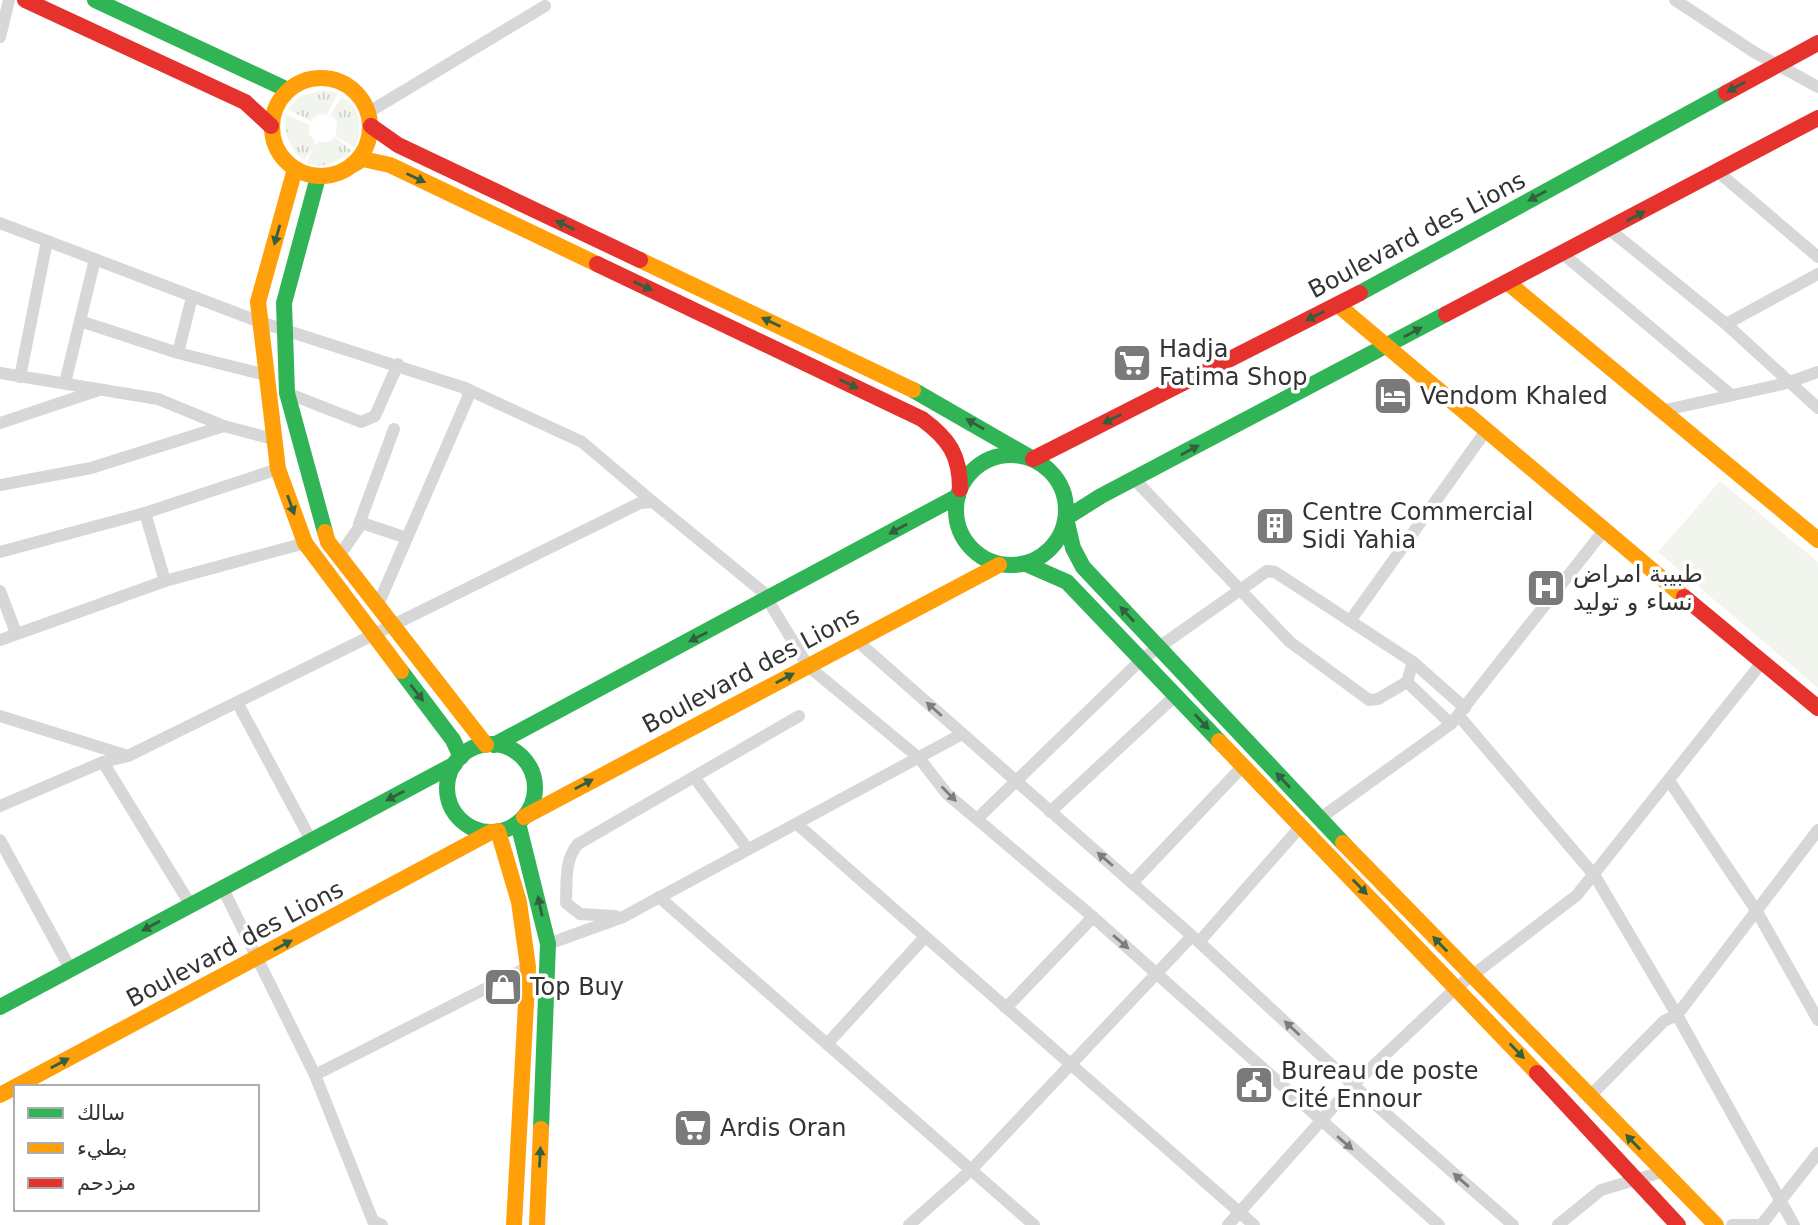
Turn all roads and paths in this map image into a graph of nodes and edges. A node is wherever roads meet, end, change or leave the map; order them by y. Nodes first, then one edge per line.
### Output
1 (9, 0) edge
2 (26, 0) edge
3 (94, 0) edge
4 (1675, 0) edge
5 (545, 6) dead end
6 (0, 37) edge
7 (1818, 43) edge
8 (1777, 64) junction
9 (1818, 87) edge
10 (288, 90) junction
11 (1818, 118) edge
12 (370, 119) junction
13 (271, 126) junction
14 (353, 165) junction
15 (295, 169) junction
16 (1718, 172) junction
17 (318, 177) junction
18 (0, 223) edge
19 (1610, 230) junction
20 (47, 241) junction
21 (1563, 254) junction
22 (1818, 257) edge
23 (95, 260) junction
24 (1818, 274) edge
25 (1507, 282) junction
26 (192, 297) junction
27 (1338, 304) junction
28 (80, 321) junction
29 (260, 322) junction
30 (1726, 324) junction
31 (286, 329) junction
32 (1387, 347) junction
33 (178, 353) junction
34 (398, 364) junction
35 (1818, 372) edge
36 (0, 373) edge
37 (266, 375) junction
38 (20, 377) junction
39 (65, 383) junction
40 (1787, 383) junction
41 (465, 388) junction
42 (103, 389) junction
43 (287, 393) junction
44 (1730, 394) junction
45 (1818, 408) edge
46 (1661, 411) junction
47 (0, 423) edge
48 (224, 426) junction
49 (394, 429) dead end
50 (1485, 432) junction
51 (273, 439) junction
52 (1033, 459) junction
53 (278, 469) junction
54 (1134, 479) junction
55 (0, 485) edge
56 (959, 492) junction
57 (653, 502) junction
58 (145, 513) junction
59 (1066, 518) junction
60 (359, 524) junction
61 (1605, 529) junction
62 (407, 538) junction
63 (1818, 540) edge
64 (305, 543) junction
65 (0, 552) edge
66 (339, 556) junction
67 (1027, 564) junction
68 (999, 565) junction
69 (165, 581) junction
70 (1242, 589) junction
71 (0, 591) edge
72 (770, 599) junction
73 (377, 607) junction
74 (1350, 621) junction
75 (393, 627) junction
76 (16, 633) junction
77 (373, 637) junction
78 (0, 640) edge
79 (856, 640) junction
80 (1160, 650) junction
81 (1142, 659) junction
82 (1763, 661) junction
83 (1413, 662) junction
84 (808, 666) junction
85 (1407, 681) junction
86 (1176, 695) junction
87 (238, 704) junction
88 (1818, 708) edge
89 (0, 716) edge
90 (799, 716) dead end
91 (1458, 716) junction
92 (962, 734) junction
93 (490, 745) junction
94 (128, 756) junction
95 (919, 758) junction
96 (458, 761) junction
97 (103, 762) junction
98 (1243, 766) junction
99 (694, 777) junction
100 (1670, 782) junction
101 (1017, 783) junction
102 (0, 806) edge
103 (1050, 812) junction
104 (978, 818) junction
105 (1319, 819) junction
106 (521, 820) junction
107 (797, 824) junction
108 (1301, 826) junction
109 (495, 832) junction
110 (1816, 838) edge
111 (0, 840) edge
112 (311, 840) junction
113 (747, 848) junction
114 (1595, 876) junction
115 (1132, 883) junction
116 (222, 887) junction
117 (659, 897) junction
118 (190, 904) junction
119 (1756, 910) junction
120 (622, 917) junction
121 (1093, 917) junction
122 (925, 936) junction
123 (1196, 939) junction
124 (548, 944) junction
125 (258, 958) junction
126 (528, 967) junction
127 (71, 970) junction
128 (1156, 972) junction
129 (1472, 976) junction
130 (1456, 988) junction
131 (0, 1007) edge
132 (1006, 1008) junction
133 (1677, 1015) junction
134 (1818, 1020) edge
135 (827, 1044) junction
136 (1071, 1065) junction
137 (315, 1075) junction
138 (19, 1085) edge
139 (1353, 1085) junction
140 (1589, 1097) junction
141 (1320, 1121) junction
142 (1818, 1153) edge
143 (971, 1170) junction
144 (1662, 1172) junction
145 (1636, 1177) junction
146 (1782, 1199) junction
147 (1239, 1213) junction
148 (1762, 1224) edge
149 (382, 1225) edge
150 (514, 1225) edge
151 (537, 1225) edge
152 (909, 1225) edge
153 (1034, 1225) edge
154 (1228, 1225) edge
155 (1254, 1225) edge
156 (1439, 1225) edge
157 (1513, 1225) edge
158 (1558, 1225) edge
159 (1678, 1225) edge
160 (1716, 1225) edge
161 (1732, 1225) edge
162 (1794, 1225) edge

1 - 6 street
2 - 13 main road
3 - 10 main road
4 - 8 street
5 - 12 street
7 - 8 main road, Boulevard des Lions
8 - 9 street
8 -> 27 main road, Boulevard des Lions
10 - 12 main road
10 - 13 main road
11 - 16 main road
12 - 14 main road
52 -> 12 main road
13 - 15 main road
14 - 17 main road
14 -> 56 main road
15 - 17 main road
15 -> 29 main road
19 -> 16 main road
16 - 22 street
17 - 31 main road
18 - 20 street
19 - 21 main road
19 - 30 street
20 - 23 street
20 - 38 street
21 - 25 main road
21 - 44 street
23 - 26 street
23 - 28 street
24 - 30 street
32 -> 25 main road
25 - 46 main road
26 - 29 street
26 - 33 street
27 - 32 main road
27 -> 52 main road, Boulevard des Lions
28 - 33 street
28 - 39 street
29 - 31 street
29 - 37 main road
30 - 40 street
31 - 34 street
31 - 43 main road
32 - 50 main road
54 -> 32 main road
33 - 37 street
34 - 41 street
34 - 43 street
35 - 40 street
36 - 38 street
37 - 51 main road
38 - 39 street
39 - 42 street
40 - 44 street
40 - 45 street
41 - 57 street
41 - 62 street
42 - 47 street
42 - 48 street
43 - 66 main road
44 - 46 street
46 - 63 main road
48 - 51 street
48 - 55 street
49 - 60 street
50 - 61 main road
50 - 74 street
51 - 53 main road
52 - 56 main road
52 - 59 main road
53 - 58 street
53 -> 64 main road
54 - 59 main road
54 - 70 street
56 - 68 main road
56 -> 72 main road
57 - 72 street
57 - 75 street
58 - 65 street
58 - 69 street
59 - 67 main road
80 -> 59 main road
60 - 62 street
60 - 66 street
61 - 82 main road
61 - 91 street
62 - 73 street
64 - 69 street
64 - 77 main road
66 - 73 main road
67 - 68 main road
67 - 81 main road
68 - 79 main road, Boulevard des Lions
69 - 76 street
70 - 74 street
70 - 80 street
70 - 85 street
71 - 76 street
72 - 84 street
72 -> 93 main road
73 - 75 main road
74 - 83 street
75 - 77 street
75 - 93 main road
76 - 78 street
77 - 87 street
77 -> 96 main road
79 - 84 main road, Boulevard des Lions
92 -> 79 street
80 - 81 street
105 -> 80 main road
81 - 86 main road
81 - 101 street
82 - 88 main road
82 - 100 street
83 - 85 street
83 - 91 street
84 - 95 street
106 -> 84 main road, Boulevard des Lions
85 - 91 street
86 -> 98 main road
86 - 103 street
87 - 94 street
87 - 112 street
89 - 94 street
90 - 99 street
91 - 105 street
91 - 114 street
92 - 95 street
92 - 101 street
93 - 96 main road
93 - 106 main road
94 - 97 street
95 -> 104 street
95 - 107 street
96 - 109 main road
96 -> 112 main road
97 - 102 street
97 - 118 street
98 - 108 main road
98 - 115 street
99 - 113 street
99 - 120 street
100 - 114 street
100 - 119 street
101 - 103 street
101 - 104 street
115 -> 103 street
104 - 121 street
129 -> 105 main road
106 - 109 main road
124 -> 106 main road
107 - 113 street
107 - 122 street
108 - 123 street
108 -> 130 main road
125 -> 109 main road, Boulevard des Lions
109 - 126 main road
110 - 119 street
111 - 127 street
112 - 116 main road
113 - 117 street
114 - 129 street
114 - 133 street
115 - 123 street
116 - 118 main road
116 - 125 street
117 - 120 street
117 - 135 street
118 -> 127 main road
119 - 133 street
119 - 134 street
120 - 124 street
121 -> 128 street
121 - 132 street
122 - 132 street
122 - 135 street
123 - 128 street
139 -> 123 street
151 -> 124 main road
125 - 137 street
138 -> 125 main road, Boulevard des Lions
126 - 137 street
126 - 150 main road
127 - 131 main road
128 - 136 street
128 - 141 street
129 - 130 street
129 - 140 main road
130 - 139 street
130 -> 145 main road
132 - 136 street
133 - 140 street
133 - 146 street
135 - 143 street
136 - 143 street
136 - 147 street
137 - 149 street
139 - 141 street
157 -> 139 street
144 -> 140 main road
141 - 147 street
141 -> 156 street
142 - 146 street
143 - 152 street
143 - 153 street
144 - 145 street
144 - 160 main road
145 - 158 street
145 - 159 main road
146 - 148 street
146 - 162 street
147 - 154 street
147 - 155 street
148 - 161 street

